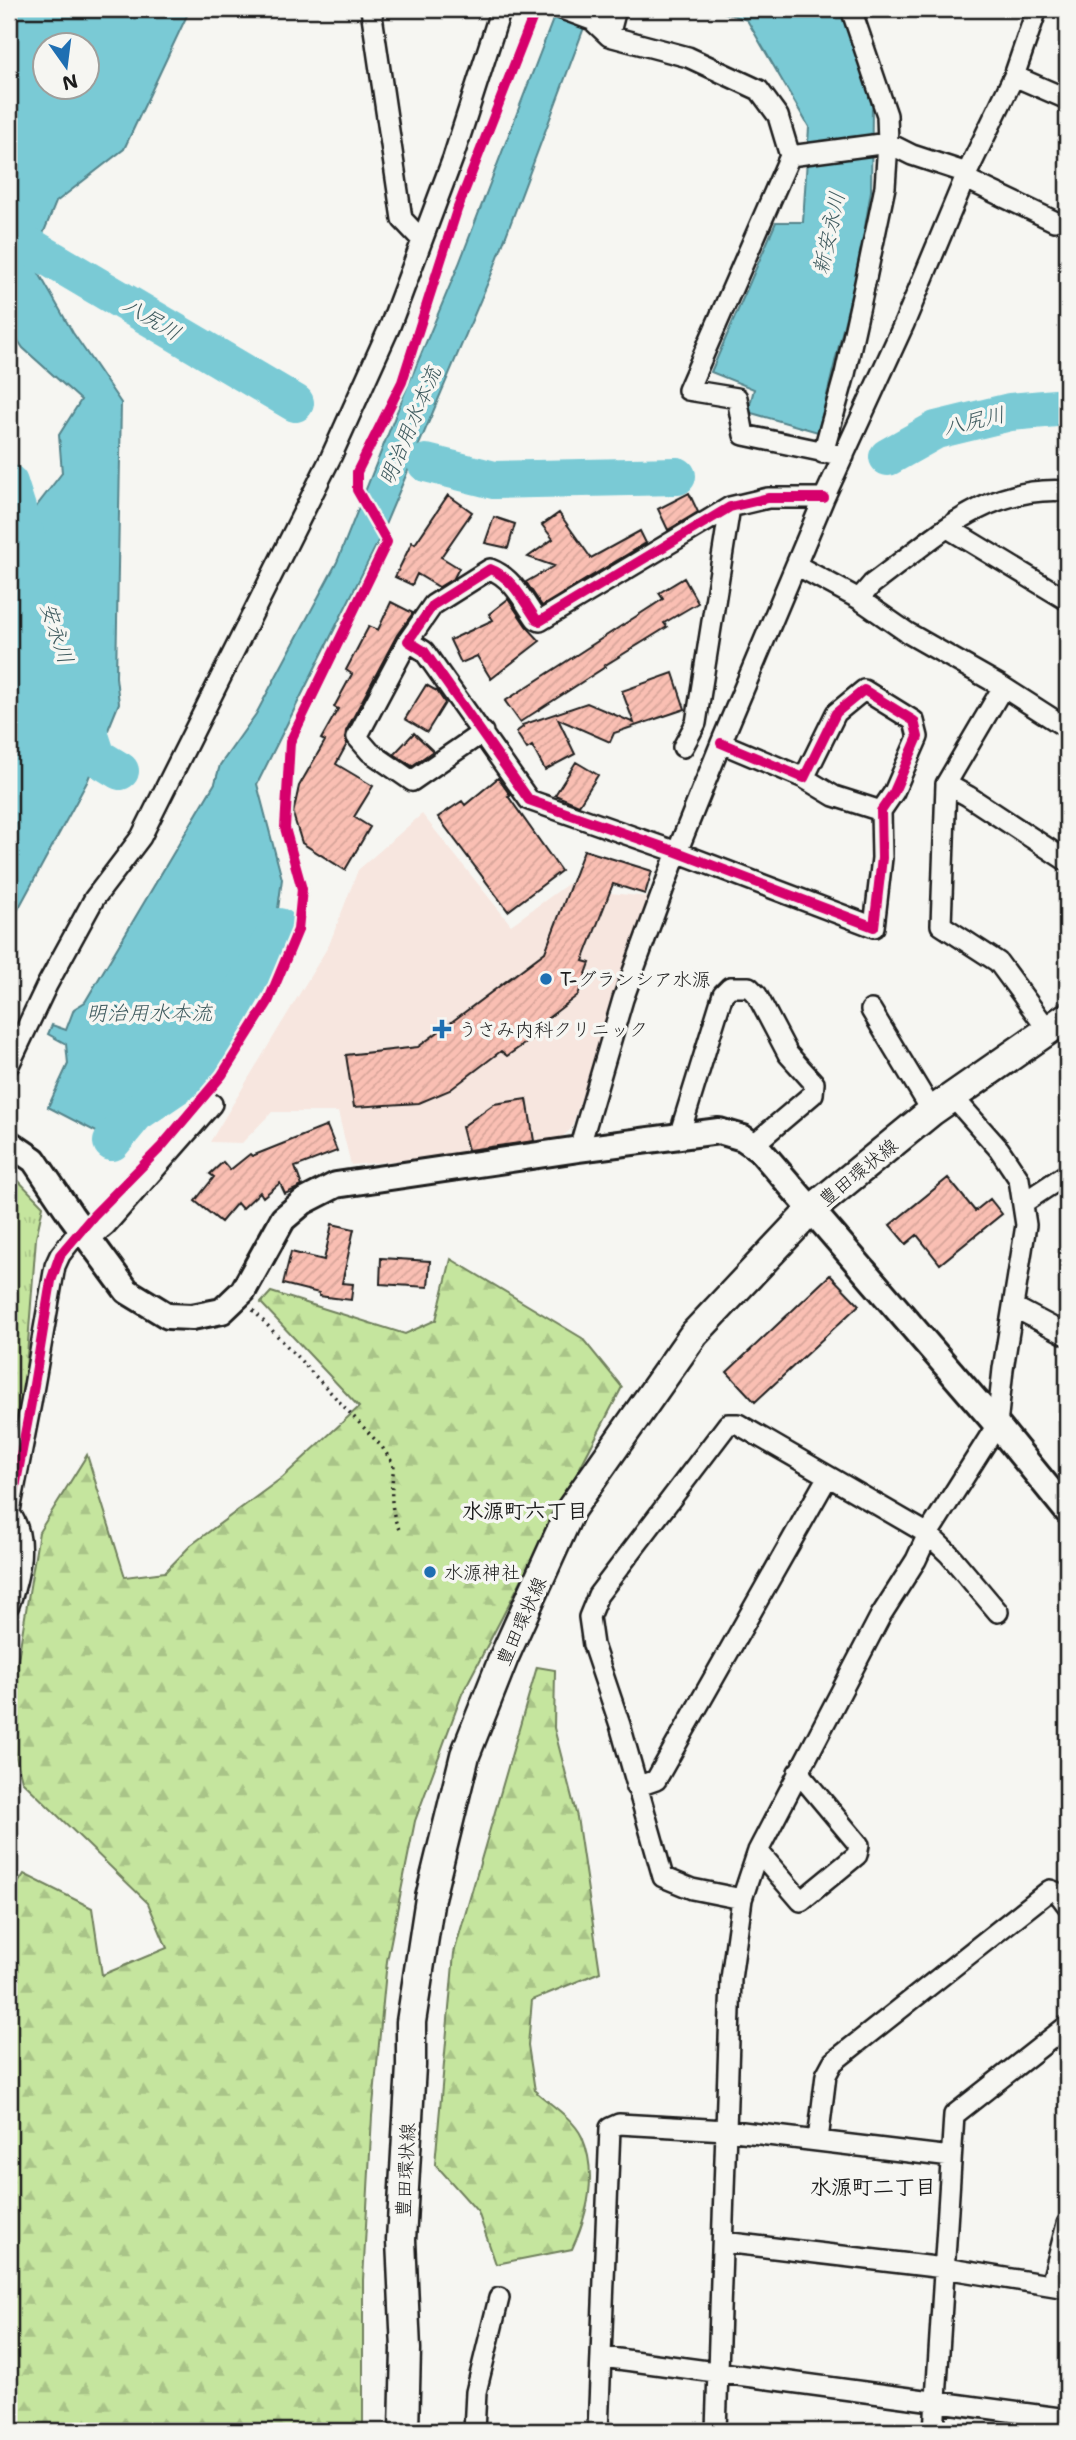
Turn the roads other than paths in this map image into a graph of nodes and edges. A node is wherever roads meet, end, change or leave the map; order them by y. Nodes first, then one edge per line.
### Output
1 (371, 9) edge
2 (502, 9) edge
3 (562, 9) edge
4 (616, 9) edge
5 (851, 9) edge
6 (1037, 9) edge
7 (609, 36) junction
8 (1014, 76) junction
9 (1067, 99) edge
10 (888, 143) junction
11 (790, 156) junction
12 (966, 176) junction
13 (1054, 221) dead end
14 (421, 239) junction
15 (823, 453) junction
16 (844, 456) junction
17 (1067, 491) edge
18 (824, 498) junction
19 (730, 507) junction
20 (948, 528) junction
21 (796, 565) junction
22 (859, 599) junction
23 (1067, 600) edge
24 (408, 641) junction
25 (1003, 687) junction
26 (1067, 728) edge
27 (483, 732) junction
28 (720, 743) junction
29 (683, 747) dead end
30 (804, 778) junction
31 (946, 784) junction
32 (881, 811) junction
33 (677, 852) junction
34 (1067, 861) edge
35 (871, 1010) dead end
36 (1058, 1023) edge
37 (9, 1065) edge
38 (212, 1104) dead end
39 (942, 1104) junction
40 (678, 1136) junction
41 (9, 1143) edge
42 (754, 1145) junction
43 (579, 1149) junction
44 (1067, 1174) edge
45 (1023, 1203) junction
46 (811, 1210) junction
47 (85, 1234) junction
48 (1014, 1307) junction
49 (1067, 1335) edge
50 (997, 1424) junction
51 (827, 1478) junction
52 (1067, 1511) edge
53 (9, 1515) edge
54 (928, 1534) junction
55 (9, 1605) edge
56 (998, 1612) dead end
57 (798, 1772) junction
58 (636, 1787) junction
59 (758, 1851) junction
60 (742, 1899) junction
61 (1067, 1905) edge
62 (1067, 2026) edge
63 (726, 2130) junction
64 (818, 2140) junction
65 (951, 2157) junction
66 (1067, 2224) edge
67 (723, 2242) junction
68 (944, 2268) junction
69 (1059, 2287) edge
70 (499, 2298) dead end
71 (603, 2357) junction
72 (717, 2372) junction
73 (936, 2401) junction
74 (1067, 2418) edge
75 (404, 2431) edge
76 (474, 2431) edge
77 (598, 2431) edge
78 (716, 2431) edge
79 (934, 2431) edge

1 - 14 street
2 - 14 street
3 - 7 street
4 - 7 street
5 - 10 street
6 - 8 street
7 - 11 street
8 - 9 street
8 - 12 street
10 - 11 street
10 - 12 street
10 - 15 street
11 - 15 street
12 - 13 street
12 - 16 street
14 - 37 street
15 - 16 street
16 - 18 street
17 - 20 street
18 - 19 street
18 - 21 street
19 - 24 street
19 - 29 street
20 - 22 street
20 - 23 street
21 - 22 street
21 - 28 street
22 - 25 street
24 - 27 street
24 - 27 street
25 - 26 street
25 - 31 street
27 - 33 street
28 - 30 street
28 - 33 street
30 - 32 street
30 - 32 street
31 - 34 street
31 - 36 street
32 - 33 street
33 - 43 street
35 - 39 street
36 - 39 main road, 豊田環状線
38 - 47 street
39 - 45 street
39 - 46 main road, 豊田環状線
40 - 42 street
40 - 42 street
40 - 43 street
41 - 47 street
42 - 46 street
43 - 47 street
44 - 45 street
45 - 48 street
46 - 50 street
46 - 75 main road, 豊田環状線
47 - 53 street
48 - 49 street
48 - 50 street
50 - 52 street
50 - 54 street
51 - 54 street
51 - 58 street
51 - 58 street
53 - 55 street
54 - 56 street
54 - 57 street
57 - 59 street
57 - 59 street
58 - 60 street
59 - 60 street
60 - 63 street
61 - 64 street
62 - 65 street
63 - 64 street
63 - 67 street
63 - 71 street
64 - 65 street
65 - 68 street
66 - 69 street
67 - 68 street
67 - 72 street
68 - 69 street
68 - 73 street
70 - 76 street
71 - 72 street
71 - 77 street
72 - 73 street
72 - 78 street
73 - 74 street
73 - 79 street

